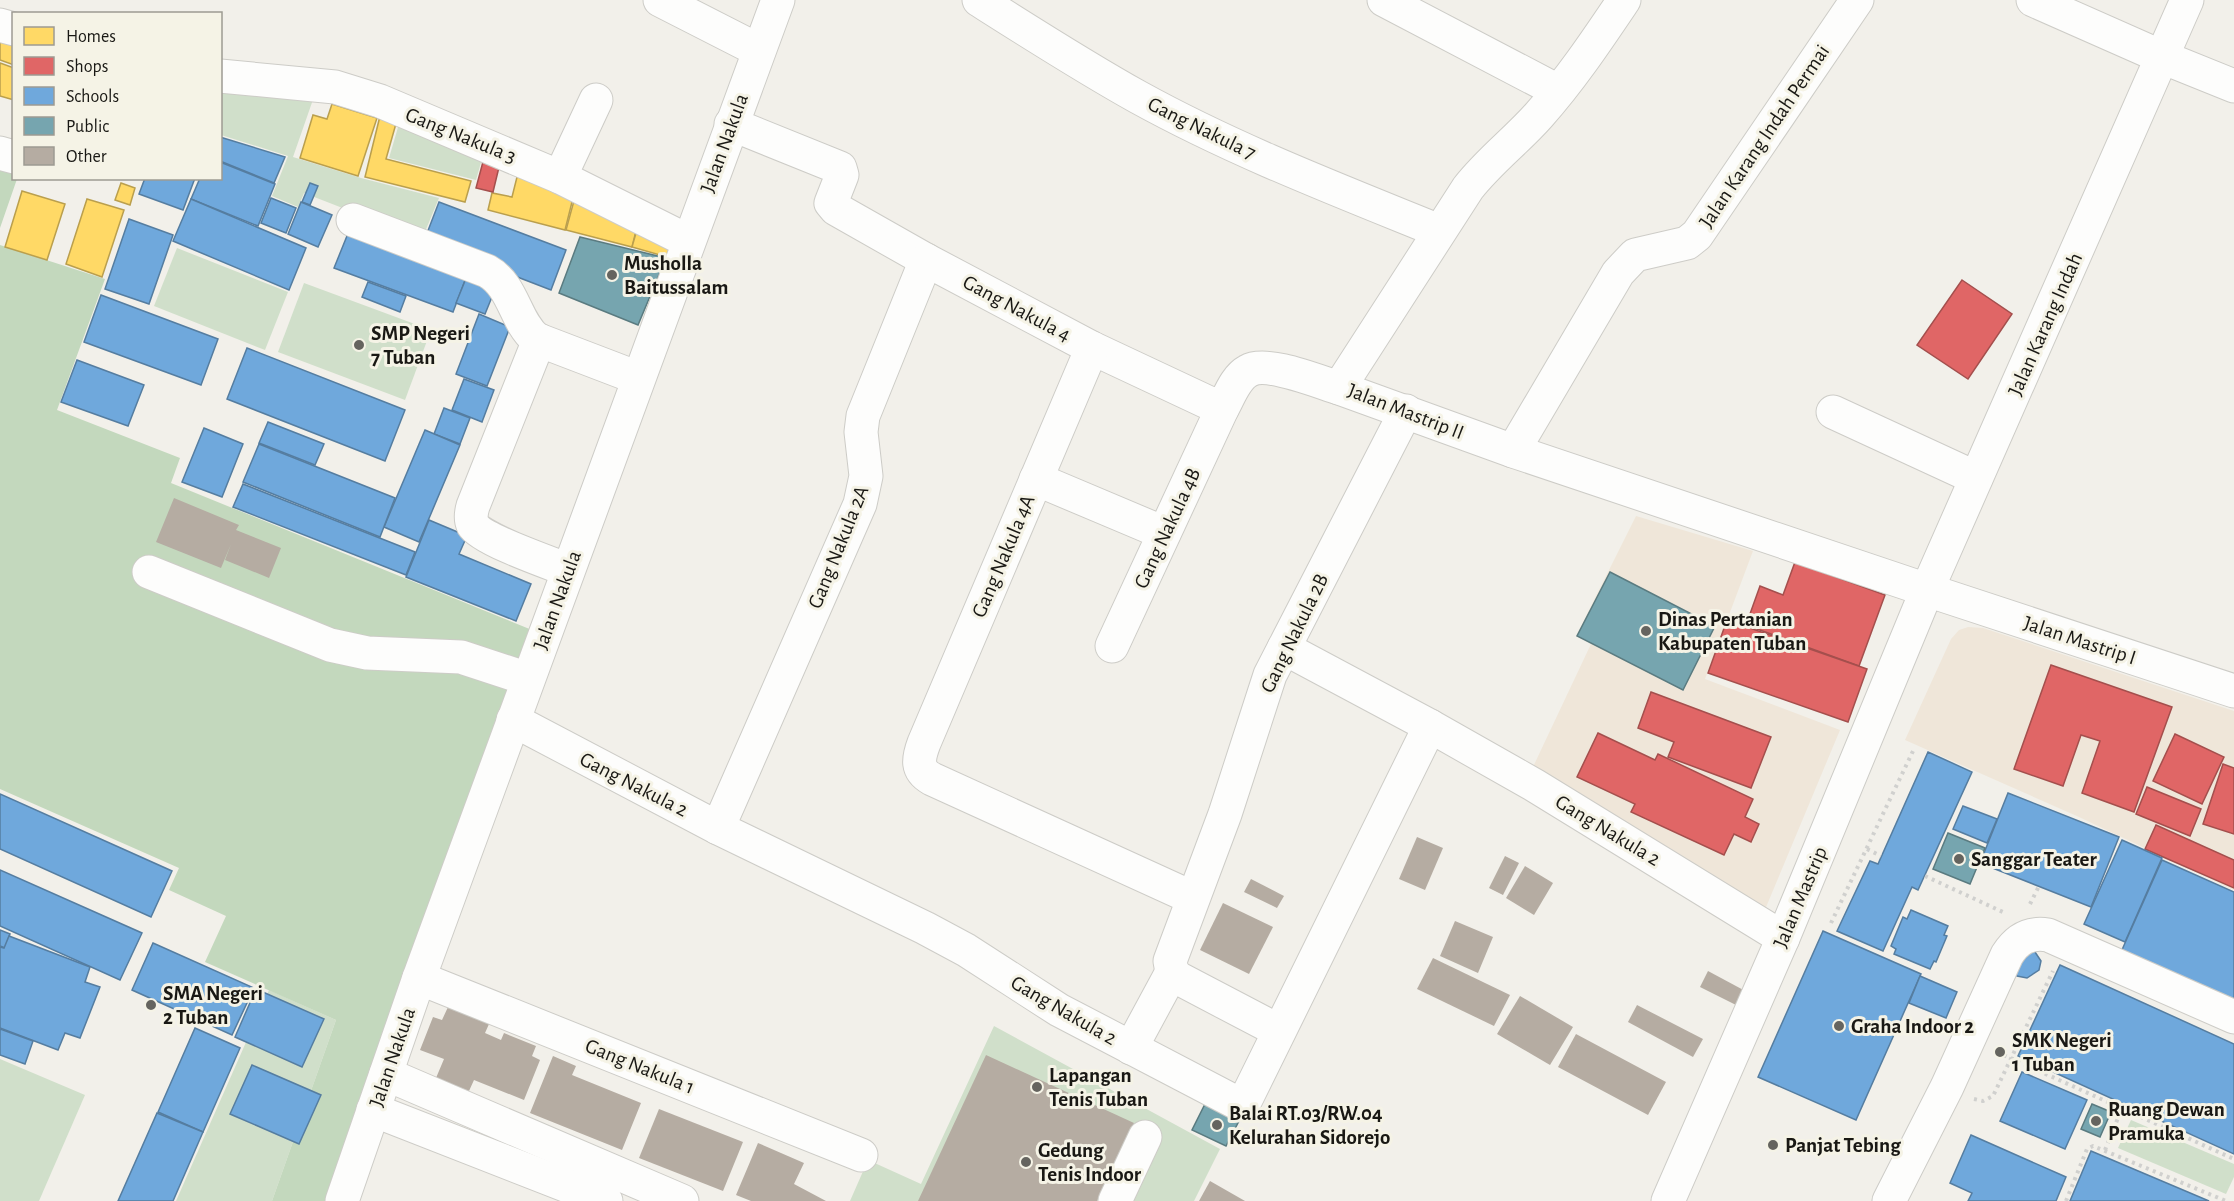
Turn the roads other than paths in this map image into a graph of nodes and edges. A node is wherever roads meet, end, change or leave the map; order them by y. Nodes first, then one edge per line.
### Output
1 (660, 0) edge
2 (777, 0) edge
3 (979, 0) edge
4 (1384, 0) edge
5 (1624, 0) edge
6 (1857, 0) edge
7 (2034, 0) edge
8 (2187, 0) edge
9 (758, 50) junction
10 (2162, 57) junction
11 (222, 76) edge
12 (2234, 86) edge
13 (1558, 91) junction
14 (596, 100) dead end
15 (731, 124) junction
16 (560, 177) junction
17 (353, 220) dead end
18 (1439, 231) junction
19 (688, 241) junction
20 (926, 260) junction
21 (539, 340) junction
22 (1092, 348) junction
23 (638, 378) junction
24 (1339, 388) junction
25 (1222, 409) junction
26 (1406, 411) junction
27 (1833, 412) dead end
28 (1514, 451) junction
29 (1976, 478) junction
30 (1036, 479) junction
31 (1164, 533) junction
32 (568, 570) junction
33 (149, 572) dead end
34 (1927, 590) junction
35 (1112, 646) dead end
36 (1284, 648) junction
37 (528, 679) junction
38 (2234, 690) edge
39 (513, 720) junction
40 (1430, 726) junction
41 (718, 828) junction
42 (1193, 898) junction
43 (1783, 938) junction
44 (1172, 972) junction
45 (419, 978) junction
46 (2234, 1017) edge
47 (1279, 1031) junction
48 (1131, 1048) junction
49 (386, 1074) junction
50 (374, 1110) junction
51 (1145, 1137) dead end
52 (861, 1155) dead end
53 (342, 1201) edge
54 (606, 1201) edge
55 (682, 1201) edge
56 (1115, 1201) edge
57 (1668, 1201) edge
58 (1889, 1201) edge

1 - 9 street
2 - 9 street, Jalan Nakula
3 - 18 street, Gang Nakula 7
4 - 13 street
5 - 13 street, Jalan Mastrip II
6 - 28 street, Jalan Karang Indah Permai
7 - 10 street
8 - 10 street, Jalan Karang Indah
9 - 15 street, Jalan Nakula
10 - 12 street
10 - 29 street, Jalan Karang Indah
11 - 16 street, Gang Nakula 3
13 - 18 street, Jalan Mastrip II
14 - 16 street
15 - 19 street, Jalan Nakula
15 - 20 street, Gang Nakula 4
16 - 19 street, Gang Nakula 3
17 - 21 street
18 - 24 street, Jalan Mastrip II
19 - 23 street, Jalan Nakula
20 - 22 street, Gang Nakula 4
20 - 41 street, Gang Nakula 2A
21 - 23 street
21 - 32 street
22 - 25 street, Gang Nakula 4
22 - 30 street, Gang Nakula 4A
23 - 32 street, Jalan Nakula
24 - 25 street
24 - 26 street, Jalan Mastrip II
25 - 31 street, Gang Nakula 4B
26 - 28 street, Jalan Mastrip II
26 - 36 street, Gang Nakula 2B
27 - 29 street
28 - 34 street, Jalan Mastrip II
29 - 34 street, Jalan Karang Indah
30 - 31 street
30 - 42 street, Gang Nakula 4A
31 - 35 street, Gang Nakula 4B
32 - 37 street, Jalan Nakula
33 - 37 street
34 - 38 street, Jalan Mastrip I
34 - 43 street, Jalan Mastrip
36 - 40 street, Gang Nakula 2
36 - 42 street, Gang Nakula 2B
37 - 39 street, Jalan Nakula
39 - 41 street, Gang Nakula 2
39 - 45 street, Jalan Nakula
40 - 43 street, Gang Nakula 2
40 - 47 street, Gang Nakula 2
41 - 48 street, Gang Nakula 2
42 - 44 street, Gang Nakula 2B
43 - 57 street, Jalan Mastrip
44 - 47 street
44 - 48 street, Gang Nakula 2B
45 - 49 street, Jalan Nakula
45 - 52 street, Gang Nakula 1
46 - 58 street
47 - 48 street, Gang Nakula 2
49 - 50 street, Jalan Nakula
49 - 55 street
50 - 53 street, Jalan Nakula
50 - 54 street
51 - 56 street

